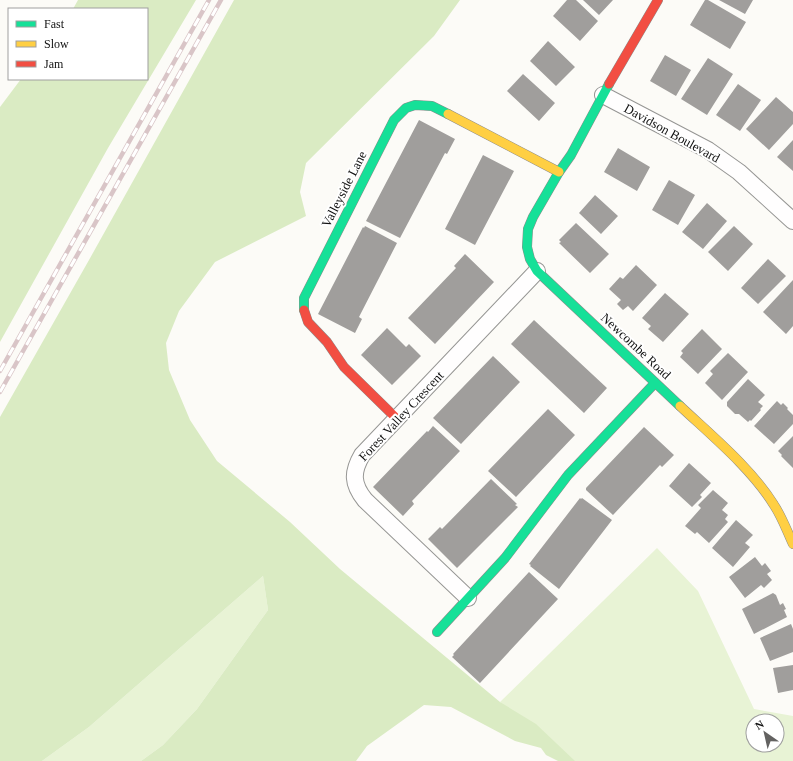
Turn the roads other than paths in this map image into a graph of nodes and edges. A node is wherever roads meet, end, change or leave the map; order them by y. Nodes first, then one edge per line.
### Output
1 (658, 0) edge
2 (603, 95) junction
3 (559, 172) junction
4 (793, 221) edge
5 (537, 271) junction
6 (655, 383) junction
7 (397, 418) junction
8 (793, 544) edge
9 (468, 598) junction
10 (437, 632) dead end

1 - 2 street
2 - 3 street, Newcombe Road
2 - 4 street, Davidson Boulevard
3 - 5 street, Newcombe Road
3 - 7 street, Valleyside Lane
5 - 6 street, Newcombe Road
5 - 7 street, Forest Valley Crescent
6 - 8 street, Newcombe Road
6 - 9 street
7 - 9 street, Forest Valley Crescent
9 - 10 street

